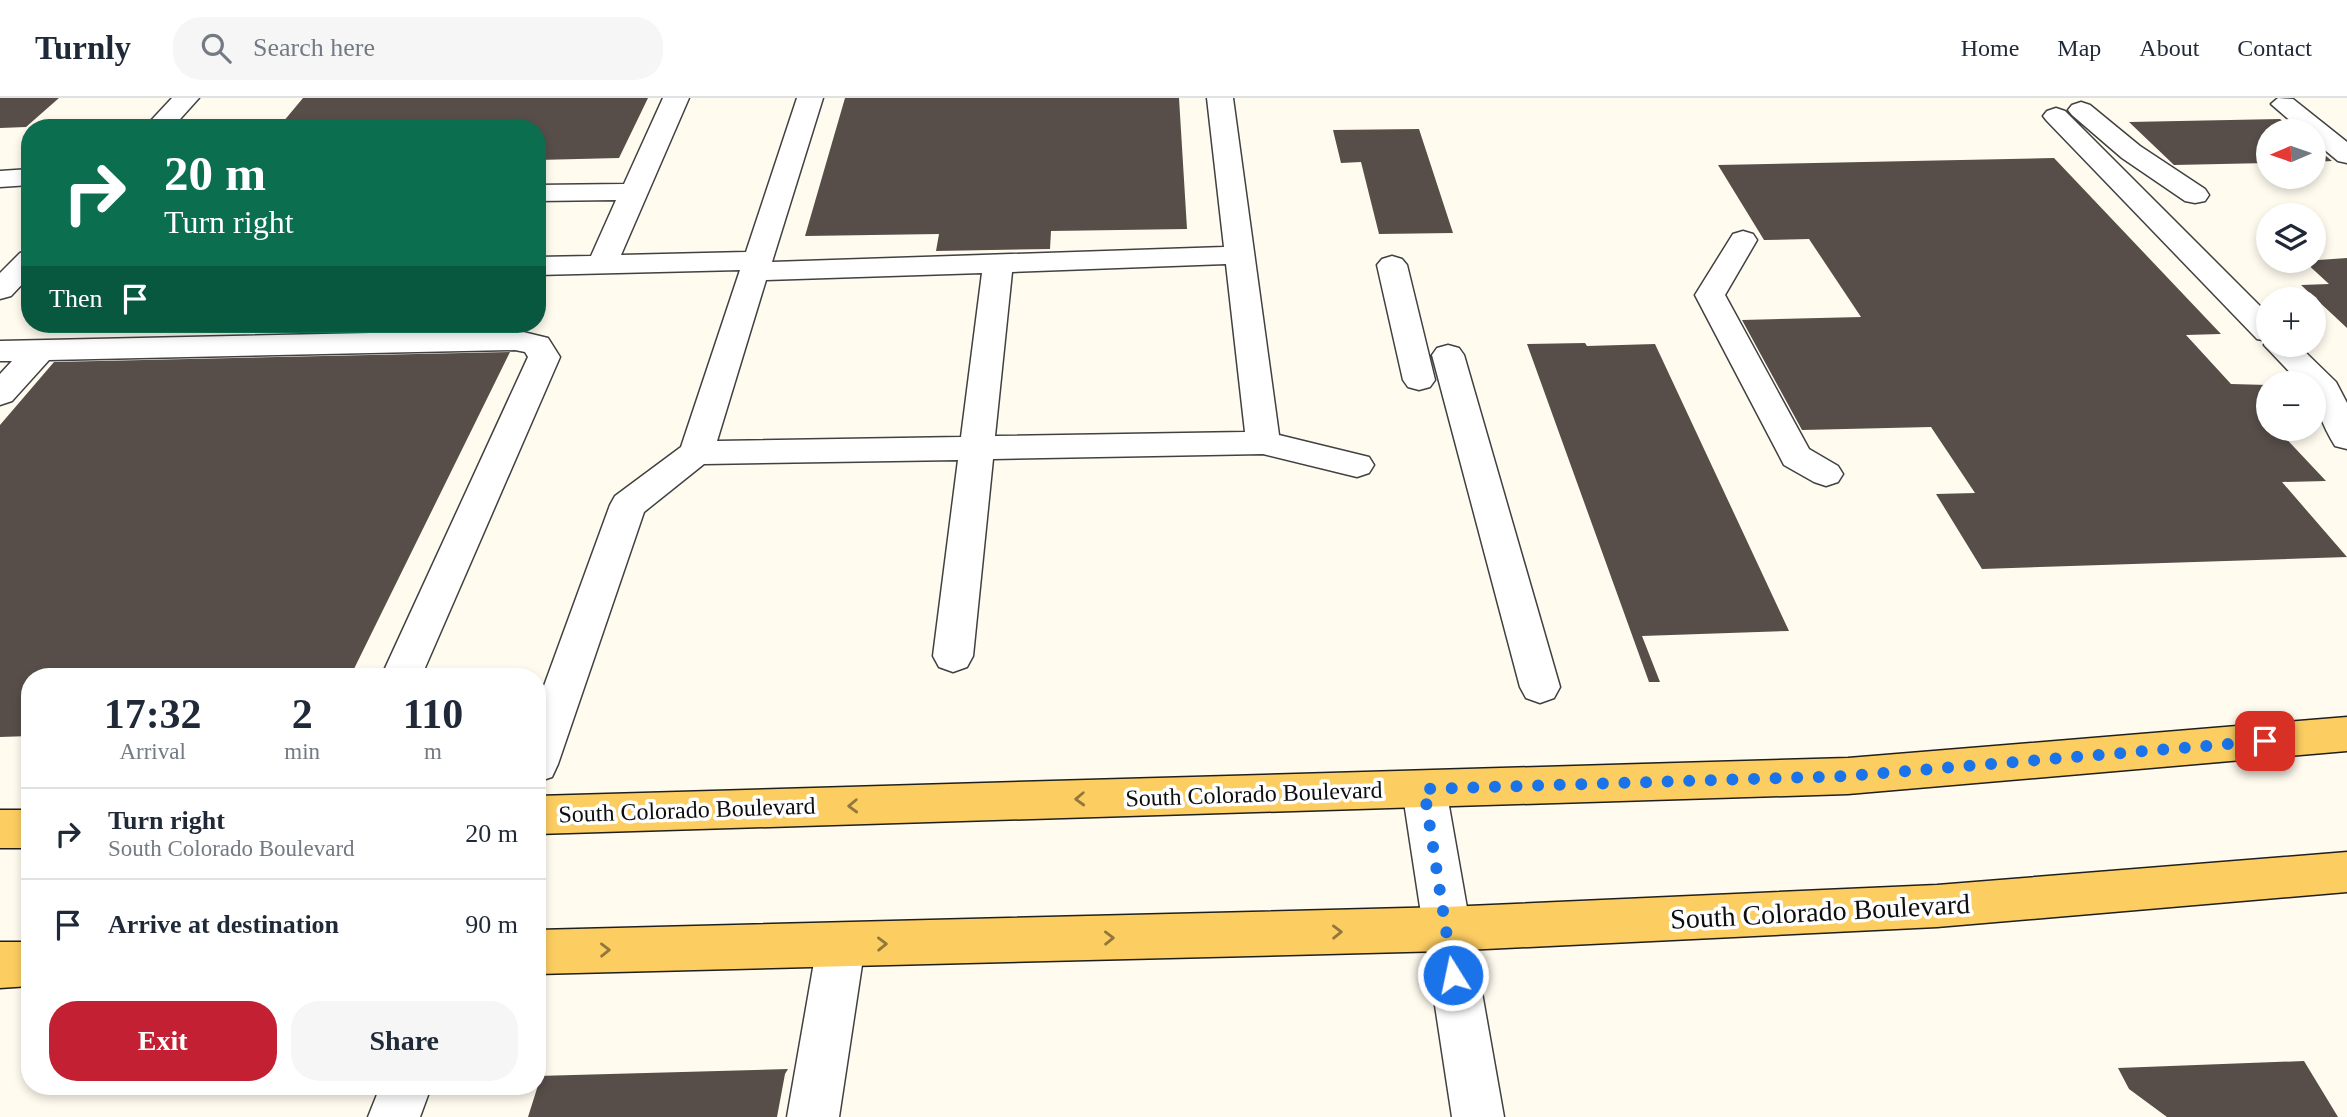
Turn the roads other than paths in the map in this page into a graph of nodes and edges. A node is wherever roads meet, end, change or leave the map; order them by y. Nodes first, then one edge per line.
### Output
1 (186, 98) edge
2 (676, 98) edge
3 (810, 98) edge
4 (1220, 98) edge
5 (2284, 104) dead end
6 (166, 119) edge
7 (2347, 156) edge
8 (21, 178) edge
9 (0, 179) edge
10 (634, 192) junction
11 (546, 193) edge
12 (2194, 195) dead end
13 (1743, 240) dead end
14 (1240, 255) junction
15 (602, 264) junction
16 (998, 264) junction
17 (1392, 265) dead end
18 (546, 266) edge
19 (756, 267) junction
20 (2256, 319) edge
21 (40, 350) junction
22 (0, 351) edge
23 (1448, 355) dead end
24 (2292, 357) edge
25 (1419, 380) dead end
26 (0, 394) edge
27 (2347, 438) edge
28 (1263, 443) junction
29 (977, 448) junction
30 (696, 453) junction
31 (1357, 465) dead end
32 (1826, 474) dead end
33 (953, 656) dead end
34 (405, 668) edge
35 (1540, 687) dead end
36 (2347, 734) edge
37 (546, 738) edge
38 (1424, 789) junction
39 (546, 815) edge
40 (0, 829) edge
41 (21, 829) edge
42 (2347, 872) edge
43 (1445, 929) junction
44 (841, 945) junction
45 (546, 952) edge
46 (21, 964) edge
47 (0, 965) edge
48 (402, 1095) edge
49 (394, 1117) edge
50 (813, 1117) edge
51 (1478, 1117) edge

1 - 6 street
2 - 10 street
3 - 19 street
4 - 14 street
5 - 7 street
8 - 9 street
10 - 11 street
10 - 15 street
12 - 20 street
13 - 32 street
14 - 16 street
14 - 28 street
15 - 18 street
15 - 19 street
16 - 19 street
16 - 29 street
17 - 25 street
19 - 30 street
21 - 22 street
21 - 26 street
21 - 34 street
23 - 35 street
24 - 27 street
28 - 29 street
28 - 31 street
29 - 30 street
29 - 33 street
30 - 37 street
36 - 38 main road, South Colorado Boulevard
38 -> 39 main road, South Colorado Boulevard
38 - 43 street
40 - 41 main road
42 - 43 main road, South Colorado Boulevard
44 -> 43 main road, South Colorado Boulevard
43 - 51 street
45 -> 44 main road, South Colorado Boulevard
44 - 50 street
46 - 47 main road
48 - 49 street

